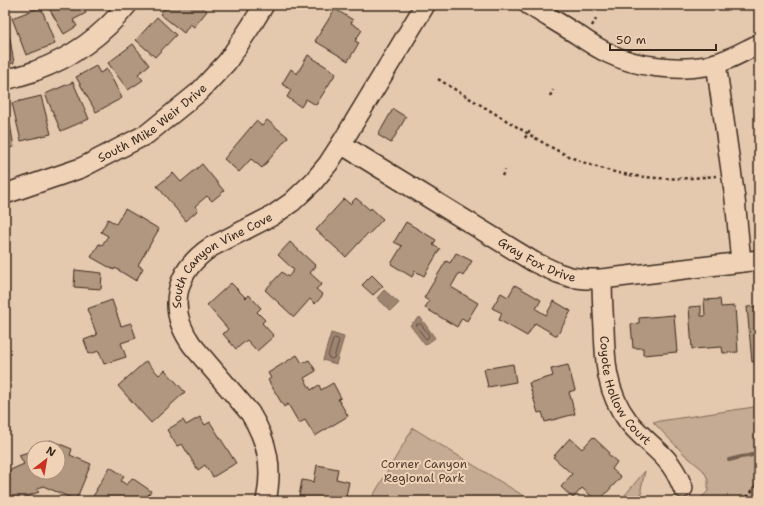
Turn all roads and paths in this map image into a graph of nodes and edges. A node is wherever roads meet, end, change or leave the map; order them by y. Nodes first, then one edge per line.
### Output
1 (127, 5) edge
2 (264, 5) edge
3 (425, 5) edge
4 (529, 5) edge
5 (759, 44) edge
6 (716, 63) junction
7 (438, 79) dead end
8 (5, 80) edge
9 (553, 90) dead end
10 (550, 96) dead end
11 (531, 128) dead end
12 (528, 133) junction
13 (525, 138) dead end
14 (341, 144) junction
15 (505, 170) dead end
16 (719, 175) dead end
17 (502, 176) dead end
18 (5, 194) edge
19 (750, 261) edge
20 (602, 279) junction
21 (759, 463) edge
22 (684, 488) dead end
23 (266, 501) edge
24 (742, 501) edge

1 - 8 street
2 - 18 street, South Mike Weir Drive
3 - 14 street, South Canyon Vine Cove
4 - 6 street
5 - 6 street
6 - 19 street
7 - 12 path
9 - 10 path
11 - 12 path
12 - 13 path
12 - 16 path
14 - 20 street, Gray Fox Drive
14 - 23 street, South Canyon Vine Cove
15 - 17 path
19 - 20 street, Gray Fox Drive
20 - 22 street, Coyote Hollow Court
21 - 24 path

